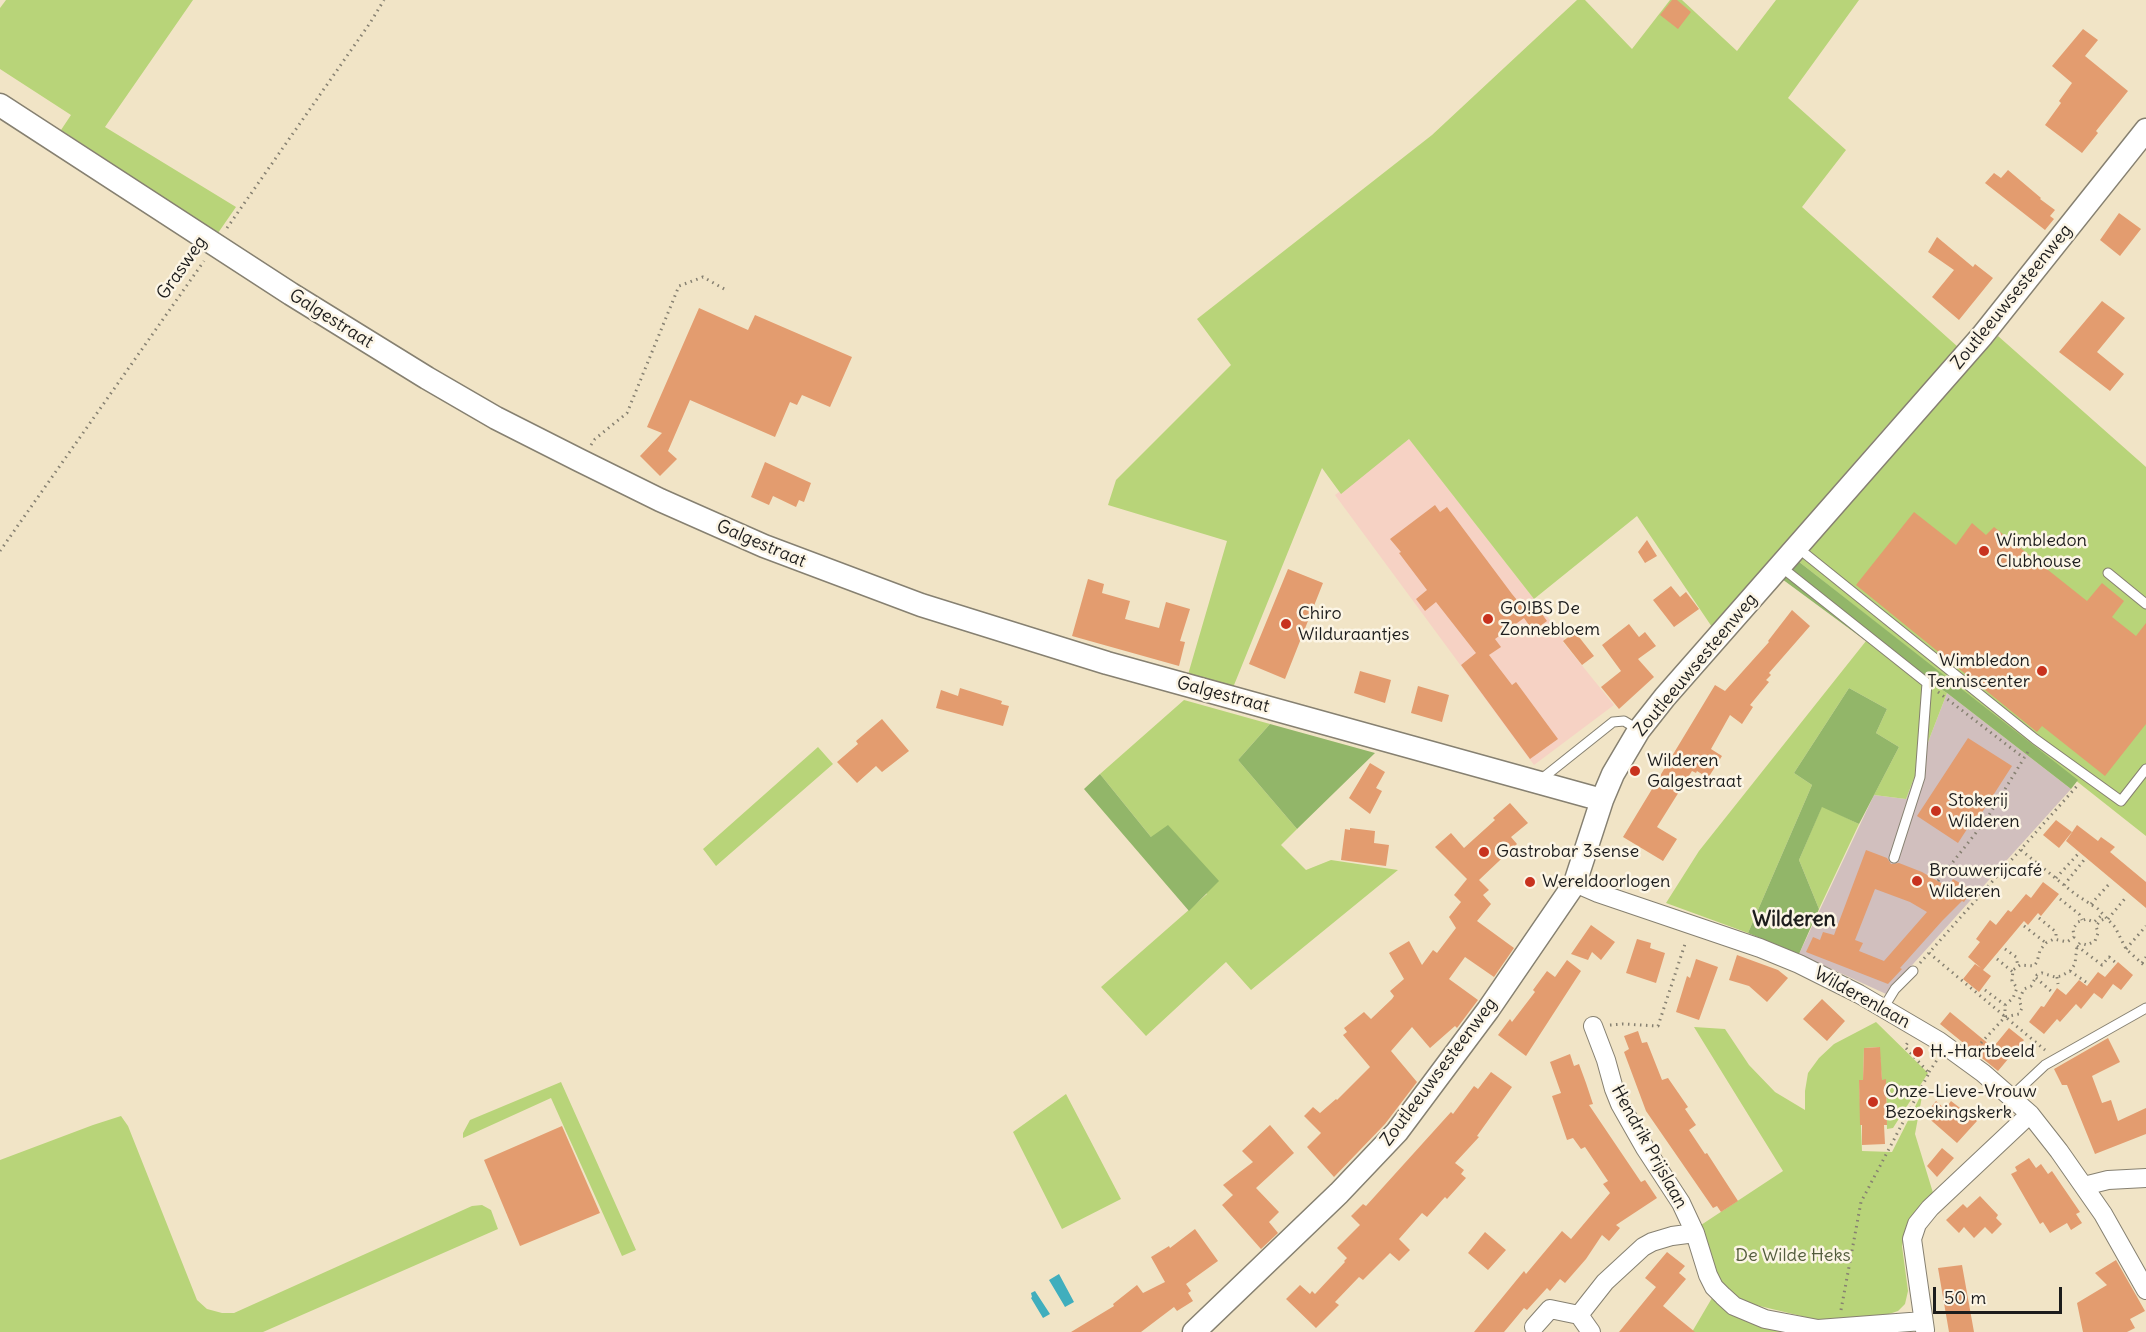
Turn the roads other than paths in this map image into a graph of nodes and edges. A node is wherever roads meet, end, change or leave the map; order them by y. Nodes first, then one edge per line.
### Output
1 (0, 105) edge
2 (2146, 130) edge
3 (1796, 546) junction
4 (1780, 566) junction
5 (2108, 573) dead end
6 (2146, 604) edge
7 (1639, 730) junction
8 (2146, 769) edge
9 (1537, 782) junction
10 (1602, 800) junction
11 (1894, 858) dead end
12 (1575, 883) junction
13 (1913, 971) road end
14 (1884, 1007) junction
15 (2146, 1008) edge
16 (1593, 1026) road end
17 (2012, 1096) junction
18 (2030, 1114) junction
19 (2146, 1178) edge
20 (2084, 1186) junction
21 (1695, 1233) junction
22 (2146, 1290) edge
23 (1579, 1315) junction
24 (1924, 1326) edge
25 (1534, 1328) dead end
26 (1194, 1332) edge
27 (1591, 1332) edge

1 - 9 street, Galgestraat
2 - 3 street, Zoutleeuwsesteenweg
3 - 4 street, Zoutleeuwsesteenweg
3 - 8 lane
4 - 7 street, Zoutleeuwsesteenweg
4 - 11 lane
5 - 6 lane
7 - 9 lane
7 - 10 street, Zoutleeuwsesteenweg
9 - 10 street, Galgestraat
10 - 12 street, Zoutleeuwsesteenweg
12 - 14 street, Wilderenlaan
12 - 26 street, Zoutleeuwsesteenweg
13 - 14 lane
14 - 17 street, Wilderenlaan
15 - 17 lane
16 - 21 street, Hendrik Prijslaan
17 - 18 street, Wilderenlaan
18 - 20 street, Wilderenlaan
18 - 24 street, Hendrik Prijslaan
19 - 20 street
20 - 22 street, Wilderenlaan
21 - 23 street, Hendrik Prijslaan
21 - 24 street, Hendrik Prijslaan
23 - 25 street
23 - 27 street

